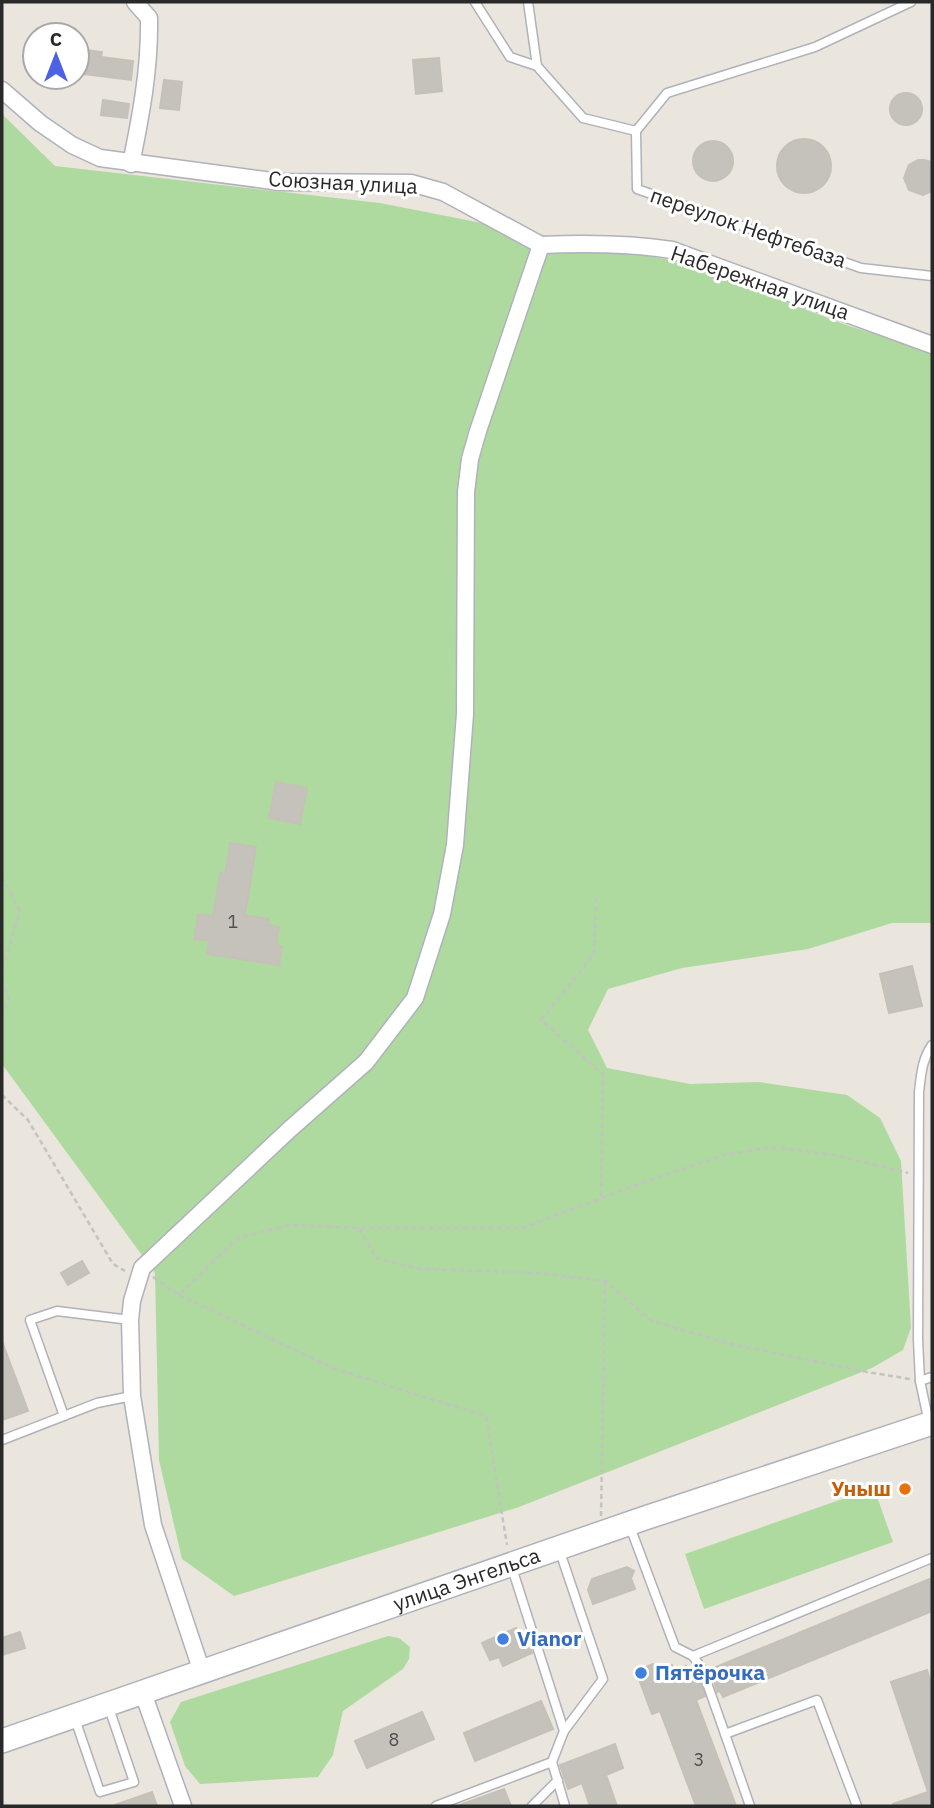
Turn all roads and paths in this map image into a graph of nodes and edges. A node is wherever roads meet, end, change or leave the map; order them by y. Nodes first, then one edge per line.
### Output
1 (135, 2) edge
2 (475, 2) edge
3 (528, 2) edge
4 (911, 2) edge
5 (537, 66) junction
6 (2, 89) edge
7 (636, 131) junction
8 (131, 164) junction
9 (541, 245) junction
10 (931, 273) edge
11 (932, 345) edge
12 (2, 877) edge
13 (596, 898) dead end
14 (2, 971) edge
15 (2, 980) edge
16 (2, 1016) edge
17 (932, 1045) edge
18 (2, 1095) edge
19 (919, 1175) junction
20 (601, 1198) junction
21 (359, 1228) junction
22 (140, 1273) junction
23 (605, 1281) junction
24 (179, 1295) junction
25 (130, 1320) junction
26 (932, 1377) edge
27 (920, 1381) junction
28 (132, 1396) junction
29 (64, 1416) junction
30 (931, 1424) edge
31 (2, 1440) edge
32 (629, 1524) junction
33 (601, 1534) junction
34 (559, 1549) junction
35 (932, 1558) edge
36 (511, 1564) junction
37 (694, 1656) junction
38 (202, 1672) junction
39 (143, 1693) junction
40 (108, 1705) junction
41 (75, 1716) junction
42 (564, 1731) junction
43 (725, 1734) junction
44 (2, 1741) edge
45 (552, 1762) junction
46 (558, 1780) junction
47 (183, 1806) edge
48 (436, 1806) edge
49 (532, 1806) edge
50 (565, 1806) edge
51 (750, 1806) edge
52 (857, 1806) edge

1 - 8 street
2 - 5 lane
3 - 5 lane
4 - 7 lane
5 - 7 lane
6 - 8 street, Союзная улица
7 - 10 lane, переулок Нефтебаза
8 - 9 street, Союзная улица
9 - 11 street, Набережная улица
9 - 22 street
12 - 14 path
13 - 20 path
15 - 16 path
17 - 19 lane
18 - 22 path
19 - 20 path
19 - 27 lane
20 - 21 path
21 - 23 path
21 - 24 path
22 - 24 path
22 - 25 street
23 - 27 path
23 - 33 path
24 - 36 path
25 - 28 street
25 - 29 lane
26 - 27 lane
27 - 30 lane
28 - 29 lane
28 - 38 street
29 - 31 lane
30 - 32 main road, улица Энгельса
32 - 33 main road, улица Энгельса
32 - 37 lane
33 - 34 main road, улица Энгельса
34 - 36 main road, улица Энгельса
34 - 42 lane
35 - 37 lane
36 - 38 main road, улица Энгельса
36 - 42 lane
37 - 43 lane
38 - 39 main road, улица Энгельса
39 - 40 main road, улица Энгельса
39 - 47 street
40 - 41 main road, улица Энгельса
40 - 41 lane
41 - 44 main road, улица Энгельса
42 - 45 lane
43 - 51 lane
43 - 52 lane
45 - 46 lane
45 - 48 lane
46 - 49 lane
46 - 50 lane

